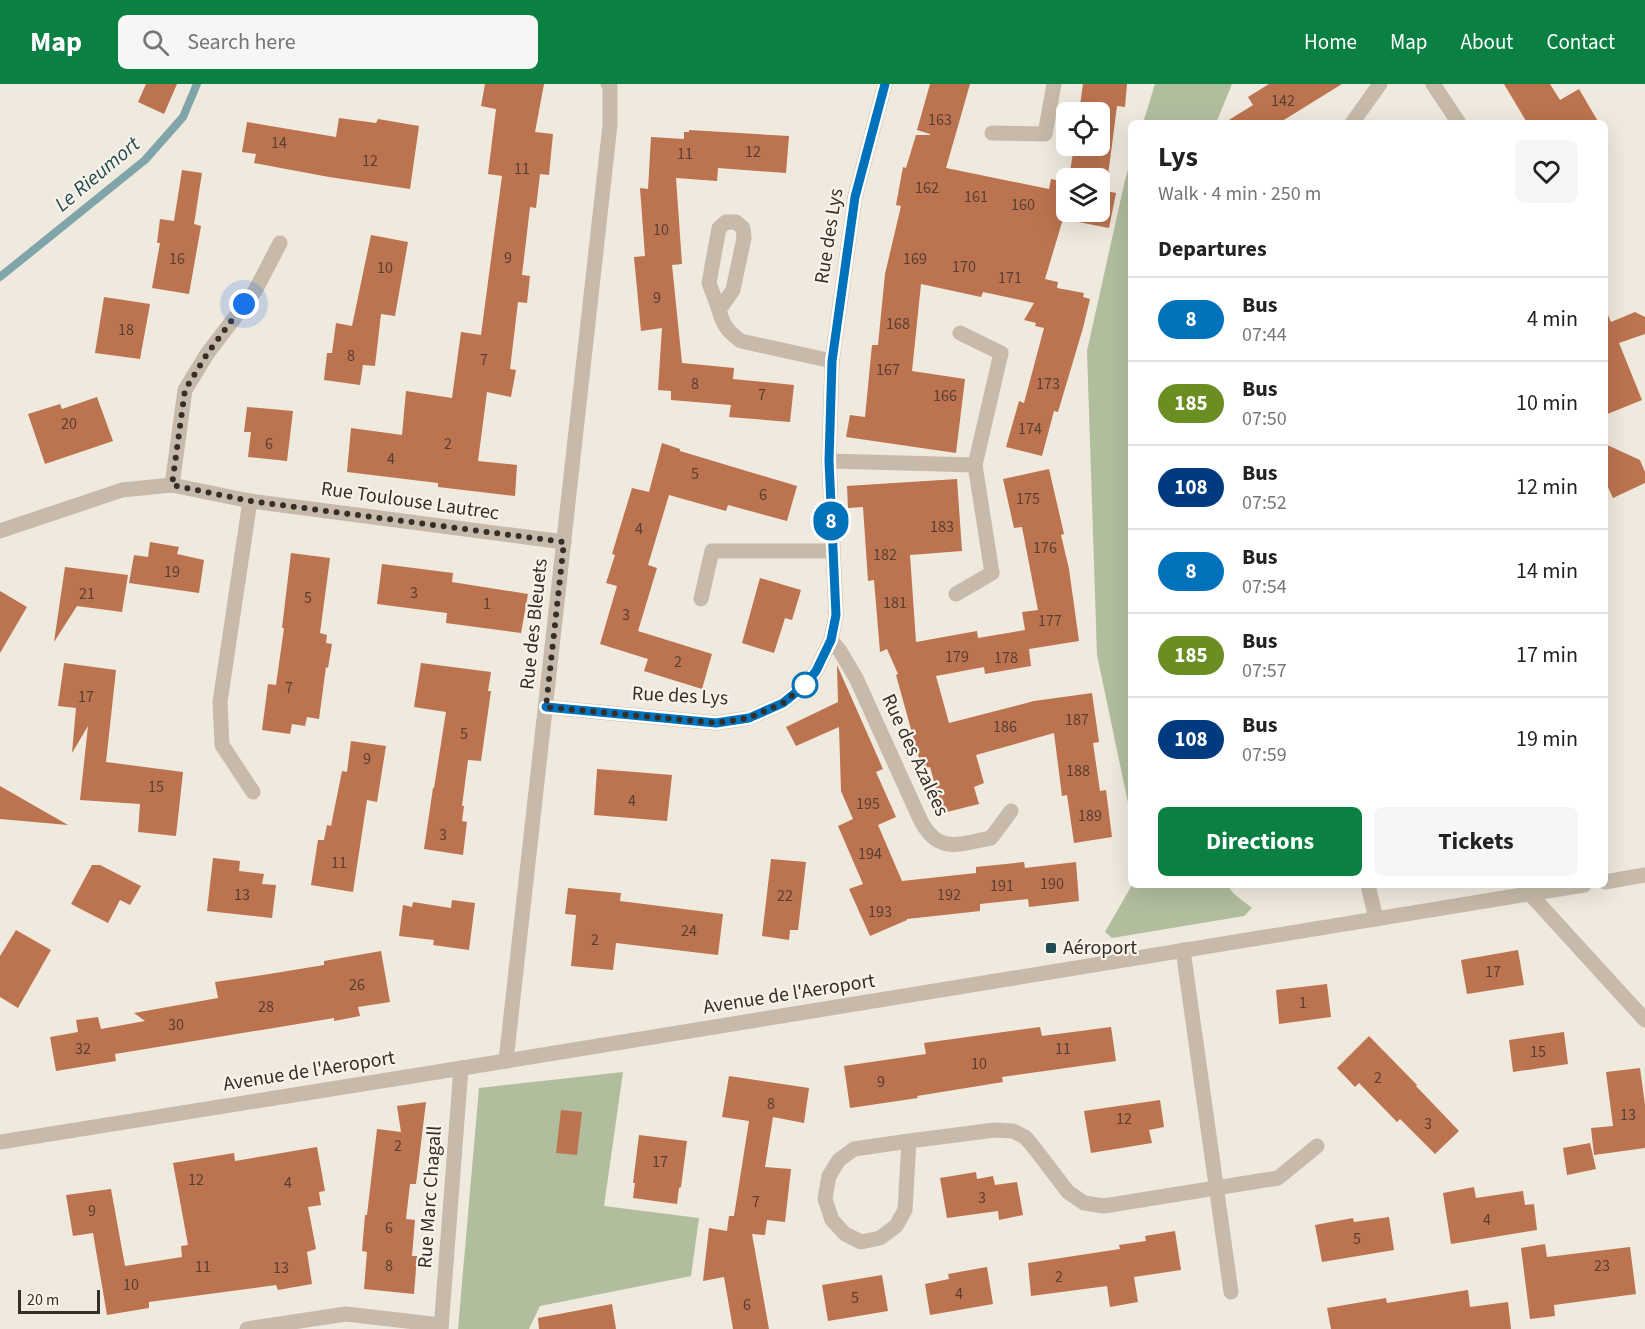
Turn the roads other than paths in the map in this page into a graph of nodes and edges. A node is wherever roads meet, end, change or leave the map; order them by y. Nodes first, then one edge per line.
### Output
1 (608, 84) edge
2 (885, 84) edge
3 (1054, 84) edge
4 (1380, 84) edge
5 (1433, 84) edge
6 (1354, 120) edge
7 (1457, 120) edge
8 (992, 133) dead end
9 (280, 243) dead end
10 (719, 310) junction
11 (960, 333) dead end
12 (832, 361) junction
13 (829, 461) junction
14 (975, 465) junction
15 (172, 485) junction
16 (250, 501) junction
17 (0, 531) edge
18 (564, 542) junction
19 (832, 551) junction
20 (956, 594) dead end
21 (701, 599) dead end
22 (831, 640) junction
23 (546, 707) junction
24 (253, 792) dead end
25 (1011, 811) dead end
26 (1645, 875) edge
27 (1608, 881) edge
28 (1369, 888) edge
29 (1566, 888) edge
30 (1530, 894) junction
31 (1376, 919) junction
32 (1183, 950) junction
33 (1645, 1020) edge
34 (506, 1061) junction
35 (461, 1068) junction
36 (909, 1141) junction
37 (0, 1142) edge
38 (1317, 1146) dead end
39 (1217, 1189) junction
40 (1231, 1292) dead end
41 (441, 1327) edge
42 (248, 1329) edge

1 - 18 street, Rue des Bleuets
2 - 12 street, Rue des Lys
3 - 8 street
4 - 6 street
5 - 7 street
9 - 15 street
10 - 10 street
10 - 12 street
11 - 14 street
12 - 13 street, Rue des Lys
13 - 14 street
13 - 19 street, Rue des Lys
14 - 20 street
15 - 16 street, Rue Toulouse Lautrec
15 - 17 street, Rue Toulouse Lautrec
16 - 18 street, Rue Toulouse Lautrec
16 - 24 street
18 - 23 street, Rue des Bleuets
19 - 21 street
19 - 22 street, Rue des Lys
22 - 23 street, Rue des Lys
22 - 25 street, Rue des Azalées
23 - 34 street, Rue des Bleuets
26 - 27 street
28 - 31 street
29 - 30 street, Avenue de l'Aeroport
30 - 31 street, Avenue de l'Aeroport
30 - 33 street
31 - 32 street, Avenue de l'Aeroport
32 - 34 street, Avenue de l'Aeroport
32 - 39 street
34 - 35 street, Avenue de l'Aeroport
35 - 37 street, Avenue de l'Aeroport
35 - 41 street, Rue Marc Chagall
36 - 36 street
36 - 39 street
38 - 39 street
39 - 40 street
41 - 42 street

